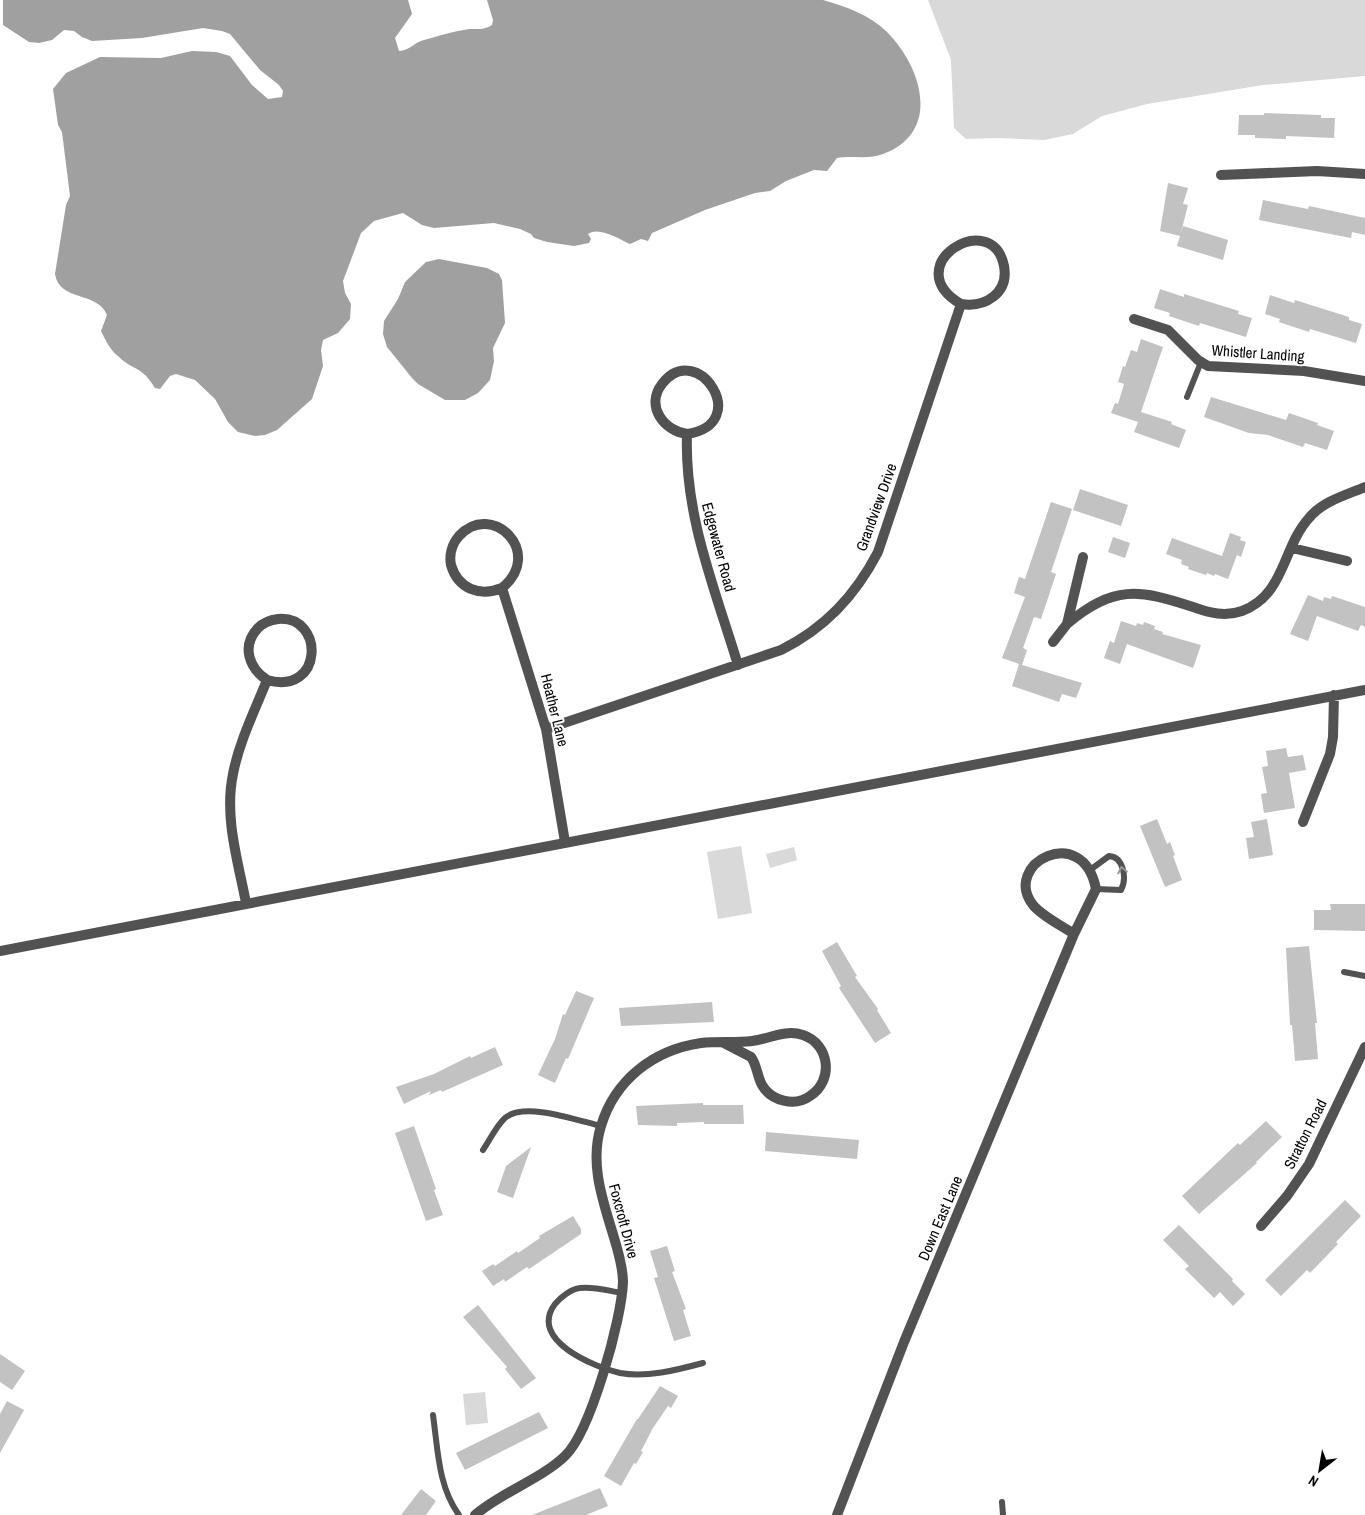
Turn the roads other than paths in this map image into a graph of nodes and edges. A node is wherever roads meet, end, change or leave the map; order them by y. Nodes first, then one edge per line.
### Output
1 (1365, 174) edge
2 (1221, 175) dead end
3 (962, 304) junction
4 (1134, 319) dead end
5 (1201, 362) junction
6 (1365, 381) edge
7 (1187, 397) dead end
8 (687, 434) junction
9 (1365, 487) edge
10 (1292, 548) junction
11 (1082, 557) dead end
12 (1347, 561) dead end
13 (502, 588) junction
14 (1067, 624) junction
15 (1053, 642) dead end
16 (738, 665) junction
17 (267, 680) junction
18 (1365, 690) edge
19 (1334, 695) junction
20 (546, 729) junction
21 (1303, 822) dead end
22 (565, 842) junction
23 (1090, 870) junction
24 (1096, 889) junction
25 (246, 903) junction
26 (1074, 934) junction
27 (0, 951) edge
28 (1344, 972) dead end
29 (1365, 976) edge
30 (724, 1043) junction
31 (1365, 1047) edge
32 (601, 1126) junction
33 (483, 1150) dead end
34 (1261, 1226) dead end
35 (622, 1293) junction
36 (703, 1363) dead end
37 (604, 1367) junction
38 (433, 1416) dead end
39 (1002, 1502) dead end
40 (459, 1515) edge
41 (475, 1515) edge
42 (837, 1515) edge
43 (1003, 1515) edge

1 - 2 street
3 - 3 street
3 - 16 street, Grandview Drive
4 - 5 street, Whistler Landing
5 - 6 street, Whistler Landing
5 - 7 lane
8 - 8 street
8 - 16 street, Edgewater Road
9 - 10 street
10 - 12 street
10 - 14 street
11 - 14 street
13 - 13 street
13 - 20 street, Heather Lane
14 - 15 street
16 - 20 street, Grandview Drive
17 - 17 street
17 - 25 street
18 - 19 street
19 - 21 street
19 - 22 street
20 - 22 street, Heather Lane
22 - 25 street
23 - 24 street
24 -> 23 lane
23 - 26 street
24 - 26 street, Down East Lane
25 - 27 street
26 - 42 street, Down East Lane
28 - 29 lane
30 - 30 street, Foxcroft Drive
30 - 32 street, Foxcroft Drive
31 - 34 street, Stratton Road
32 - 33 lane
32 - 35 street, Foxcroft Drive
35 - 37 street, Foxcroft Drive
35 - 37 lane
36 - 37 lane
37 - 41 street, Foxcroft Drive
38 - 40 lane
39 - 43 lane

